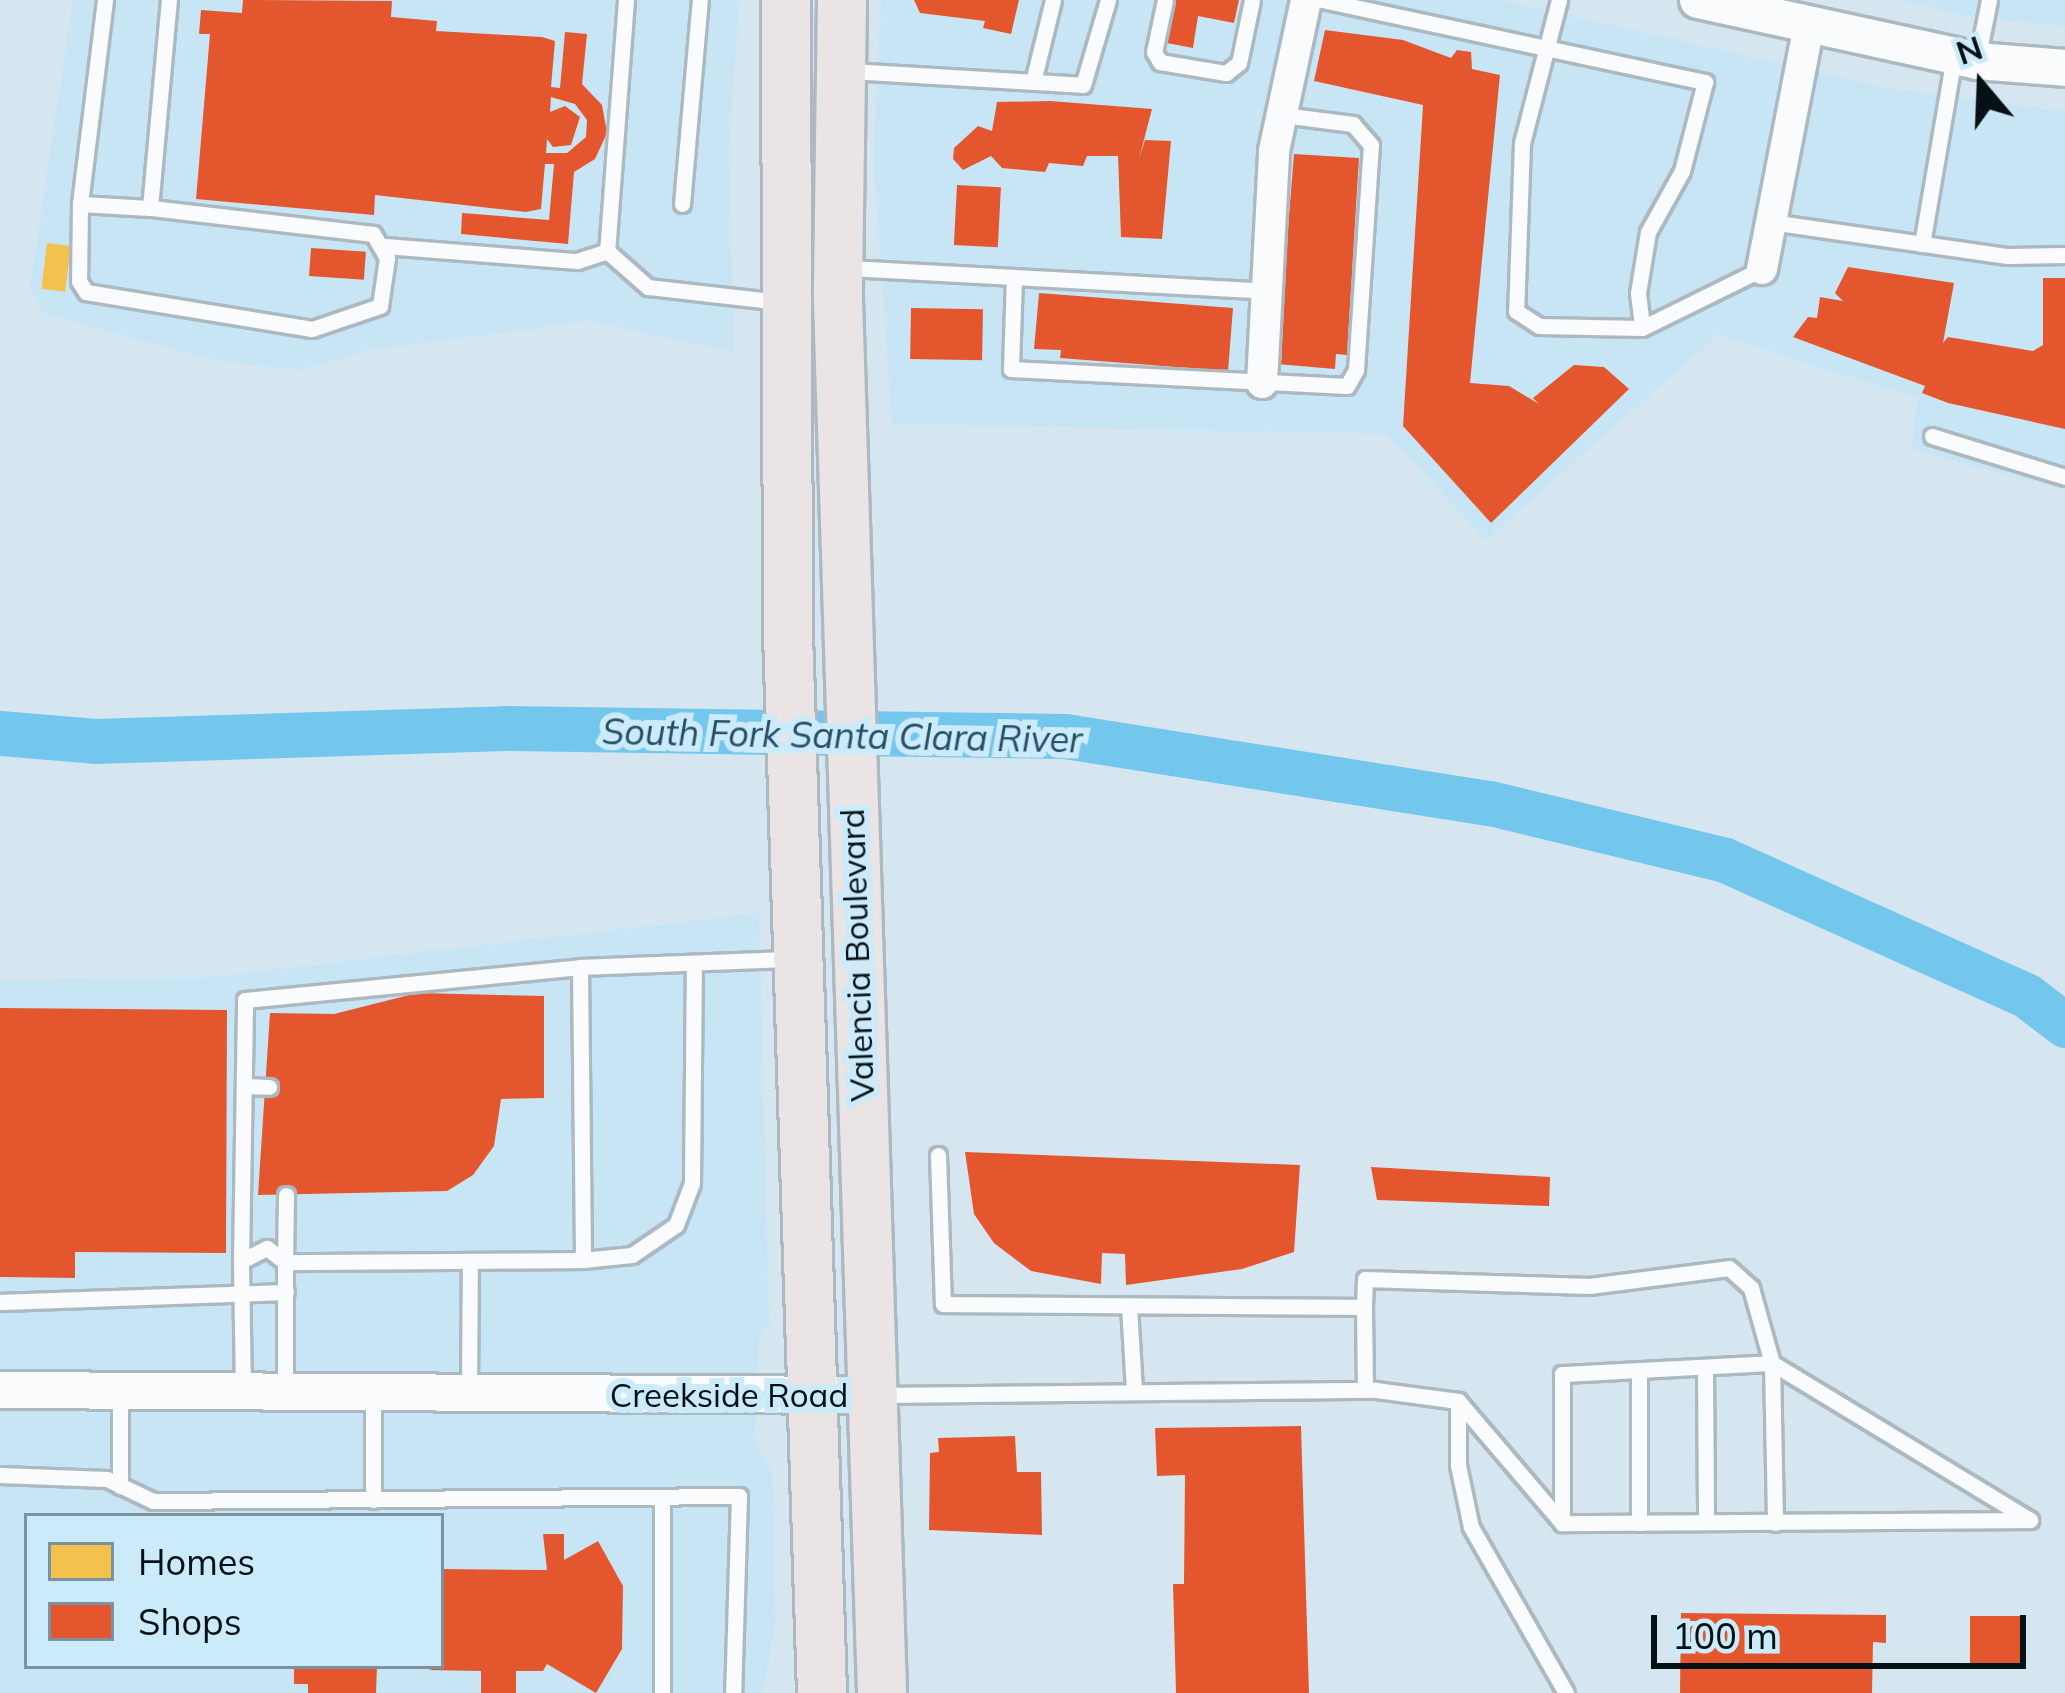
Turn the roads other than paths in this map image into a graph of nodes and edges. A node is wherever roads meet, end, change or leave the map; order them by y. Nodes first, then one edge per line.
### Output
1 (105, 0) edge
2 (170, 0) edge
3 (626, 0) edge
4 (700, 0) edge
5 (786, 0) edge
6 (842, 0) edge
7 (1052, 0) edge
8 (1108, 0) edge
9 (1165, 0) edge
10 (1252, 0) edge
11 (1306, 0) edge
12 (1322, 0) edge
13 (1559, 0) edge
14 (1698, 0) edge
15 (1989, 0) edge
16 (1809, 26) junction
17 (1545, 46) junction
18 (1965, 58) junction
19 (2065, 68) edge
20 (840, 70) junction
21 (1034, 82) junction
22 (1283, 116) junction
23 (80, 204) junction
24 (682, 204) dead end
25 (150, 208) junction
26 (1771, 222) junction
27 (1922, 244) junction
28 (385, 246) junction
29 (608, 251) junction
30 (2065, 255) edge
31 (838, 267) junction
32 (1762, 269) joint
33 (1014, 277) junction
34 (1268, 290) junction
35 (782, 303) junction
36 (1642, 328) junction
37 (1262, 383) junction
38 (1932, 436) dead end
39 (2065, 477) edge
40 (798, 959) junction
41 (694, 965) junction
42 (580, 967) junction
43 (244, 1086) junction
44 (269, 1087) dead end
45 (938, 1155) dead end
46 (286, 1196) dead end
47 (583, 1260) junction
48 (242, 1261) junction
49 (470, 1261) junction
50 (285, 1262) junction
51 (286, 1292) junction
52 (241, 1293) junction
53 (0, 1301) edge
54 (1129, 1306) junction
55 (1364, 1306) junction
56 (1772, 1363) junction
57 (1705, 1367) junction
58 (1639, 1370) junction
59 (1134, 1389) junction
60 (0, 1390) edge
61 (1365, 1390) junction
62 (120, 1392) junction
63 (243, 1393) junction
64 (285, 1394) junction
65 (373, 1395) junction
66 (469, 1395) junction
67 (869, 1395) junction
68 (811, 1396) junction
69 (1458, 1401) junction
70 (0, 1475) edge
71 (120, 1486) junction
72 (662, 1497) junction
73 (373, 1500) junction
74 (1706, 1522) junction
75 (1562, 1523) junction
76 (1639, 1523) junction
77 (1775, 1523) junction
78 (662, 1693) edge
79 (733, 1693) edge
80 (823, 1693) edge
81 (882, 1693) edge
82 (1566, 1693) edge

1 - 23 lane
2 - 25 lane
3 - 29 lane
4 - 24 lane
5 - 35 main road, Valencia Boulevard
6 - 20 main road, Valencia Boulevard
7 - 21 lane
8 - 21 lane
9 - 10 lane
11 - 22 street
12 - 17 lane
13 - 17 lane
14 - 16 street
15 - 18 lane
16 - 18 street
16 - 26 street
17 - 36 lane
17 - 36 lane
18 - 19 street
18 - 27 lane
20 - 21 lane
20 - 31 main road, Valencia Boulevard
22 - 34 street
22 - 37 lane
23 - 25 lane
23 - 28 lane
25 - 28 lane
26 - 27 lane
26 - 32 street
27 - 30 lane
28 - 29 lane
29 - 35 lane
31 - 33 lane
31 - 67 main road, Valencia Boulevard
32 - 36 lane
33 - 34 lane
33 - 37 lane
34 - 37 street
35 - 40 main road, Valencia Boulevard
38 - 39 lane
40 - 41 lane
40 - 68 main road, Valencia Boulevard
41 - 42 lane
41 - 47 lane
42 - 43 lane
42 - 47 lane
43 - 44 lane
43 - 48 lane
45 - 54 lane
46 - 50 lane
47 - 49 lane
48 - 50 lane
48 - 52 lane
49 - 50 lane
49 - 66 lane
50 - 51 lane
51 - 52 lane
51 - 64 lane
52 - 53 lane
52 - 63 lane
54 - 55 lane
54 - 59 lane
55 - 56 lane
55 - 61 lane
56 - 57 lane
56 - 77 lane
56 - 77 lane
57 - 58 lane
57 - 74 lane
58 - 75 lane
58 - 76 lane
59 - 61 lane, Creekside Road
59 - 67 lane, Creekside Road
60 - 62 street, Creekside Road
61 - 69 lane, Creekside Road
62 - 63 street, Creekside Road
62 - 71 lane
63 - 64 street, Creekside Road
64 - 65 street, Creekside Road
65 - 66 street, Creekside Road
65 - 73 lane
66 - 68 street, Creekside Road
67 - 68 street, Creekside Road
67 - 81 main road, Valencia Boulevard
68 - 80 main road, Valencia Boulevard
69 - 75 lane
69 - 82 lane
70 - 71 lane
71 - 73 lane
72 - 73 lane
72 - 78 lane
72 - 79 lane
74 - 76 lane
74 - 77 lane
75 - 76 lane

